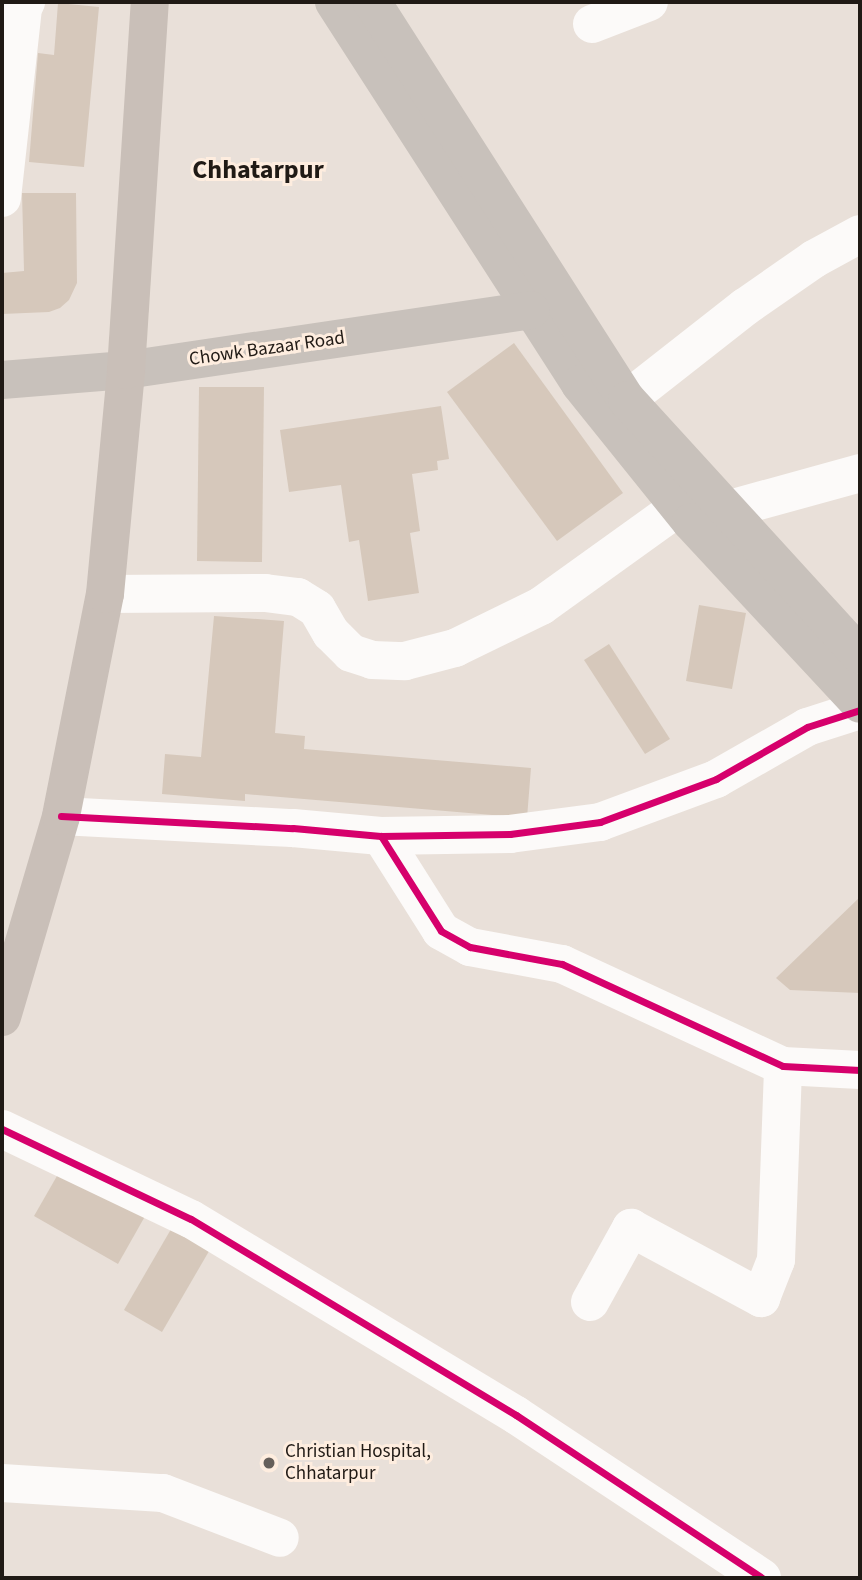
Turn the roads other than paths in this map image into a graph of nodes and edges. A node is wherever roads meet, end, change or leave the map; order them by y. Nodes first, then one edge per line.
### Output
1 (26, 2) edge
2 (150, 2) edge
3 (334, 2) edge
4 (372, 2) edge
5 (649, 2) edge
6 (592, 24) dead end
7 (2, 198) edge
8 (860, 234) edge
9 (531, 310) junction
10 (126, 370) junction
11 (2, 380) edge
12 (616, 408) junction
13 (860, 473) edge
14 (679, 507) junction
15 (715, 523) junction
16 (105, 594) junction
17 (860, 655) edge
18 (860, 704) edge
19 (860, 710) edge
20 (61, 816) junction
21 (381, 836) junction
22 (2, 1017) edge
23 (783, 1066) junction
24 (860, 1070) edge
25 (2, 1129) edge
26 (590, 1302) dead end
27 (2, 1483) edge
28 (280, 1538) dead end
29 (762, 1578) edge

1 - 7 street
2 - 10 highway
3 - 9 main road
4 - 12 main road
5 - 6 street
8 - 12 street
9 - 10 main road, Chowk Bazaar Road
9 - 12 main road
10 - 11 main road, Chowk Bazaar Road
10 - 16 highway
12 - 14 main road
12 - 15 main road
13 - 15 street
14 - 15 main road
14 - 16 street
15 - 17 main road
15 - 18 main road
16 - 20 highway
19 - 21 street
20 - 21 street
20 - 22 highway
21 - 23 street
23 - 24 street
23 - 26 street
25 - 29 street
27 - 28 street

